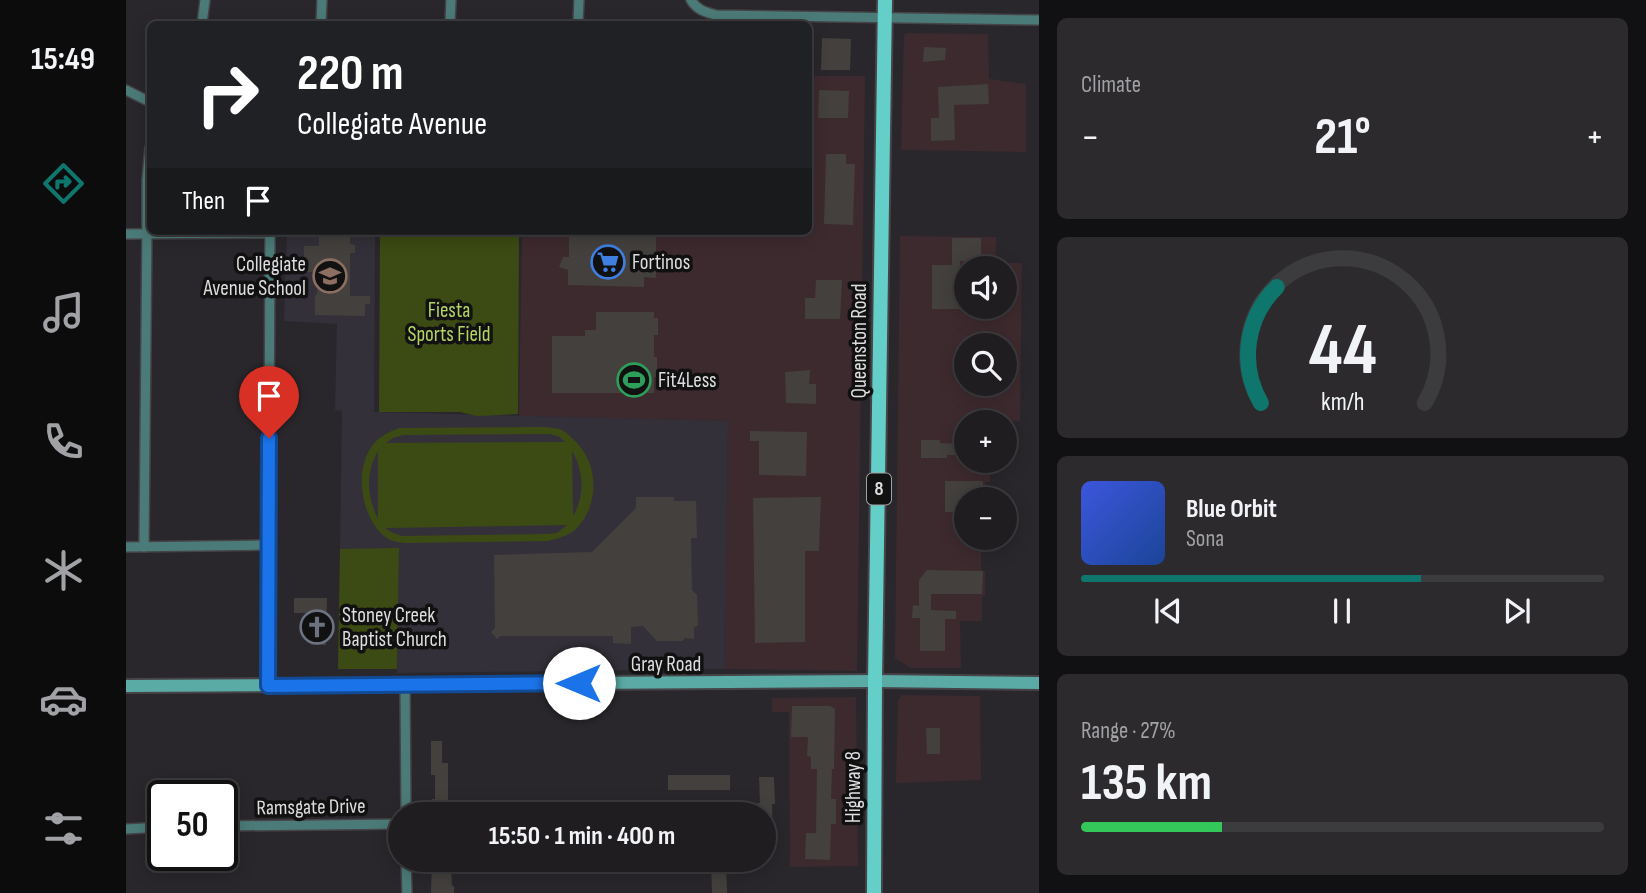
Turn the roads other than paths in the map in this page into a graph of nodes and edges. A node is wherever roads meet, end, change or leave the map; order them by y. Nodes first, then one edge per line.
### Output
1 (205, 0) edge
2 (322, 0) edge
3 (451, 0) edge
4 (579, 0) edge
5 (691, 0) edge
6 (885, 0) edge
7 (885, 17) junction
8 (1039, 20) edge
9 (202, 21) edge
10 (321, 21) edge
11 (450, 21) edge
12 (578, 21) edge
13 (126, 90) edge
14 (147, 100) edge
15 (147, 179) edge
16 (126, 234) edge
17 (146, 234) junction
18 (270, 235) edge
19 (268, 545) junction
20 (126, 547) edge
21 (144, 547) junction
22 (875, 681) junction
23 (1039, 683) edge
24 (405, 684) junction
25 (126, 686) edge
26 (268, 686) junction
27 (406, 802) edge
28 (388, 824) edge
29 (238, 826) edge
30 (147, 828) edge
31 (126, 829) edge
32 (406, 872) edge
33 (407, 893) edge
34 (874, 893) edge

1 - 9 street
2 - 10 street
3 - 11 street
4 - 12 street
5 - 7 street
6 - 7 main road, Queenston Road / 8
7 - 8 street
7 - 22 main road, Queenston Road / 8
13 - 14 street
15 - 17 street
16 - 17 street
17 - 21 street
18 - 19 street
19 - 21 street
19 - 26 street
20 - 21 street
22 - 23 main road, Gray Road
22 - 24 main road, Gray Road
22 - 34 main road, Highway 8 / 8
24 - 26 main road, Gray Road
24 - 27 street
25 - 26 main road, Gray Road
28 - 29 street, Ramsgate Drive
30 - 31 street
32 - 33 street

